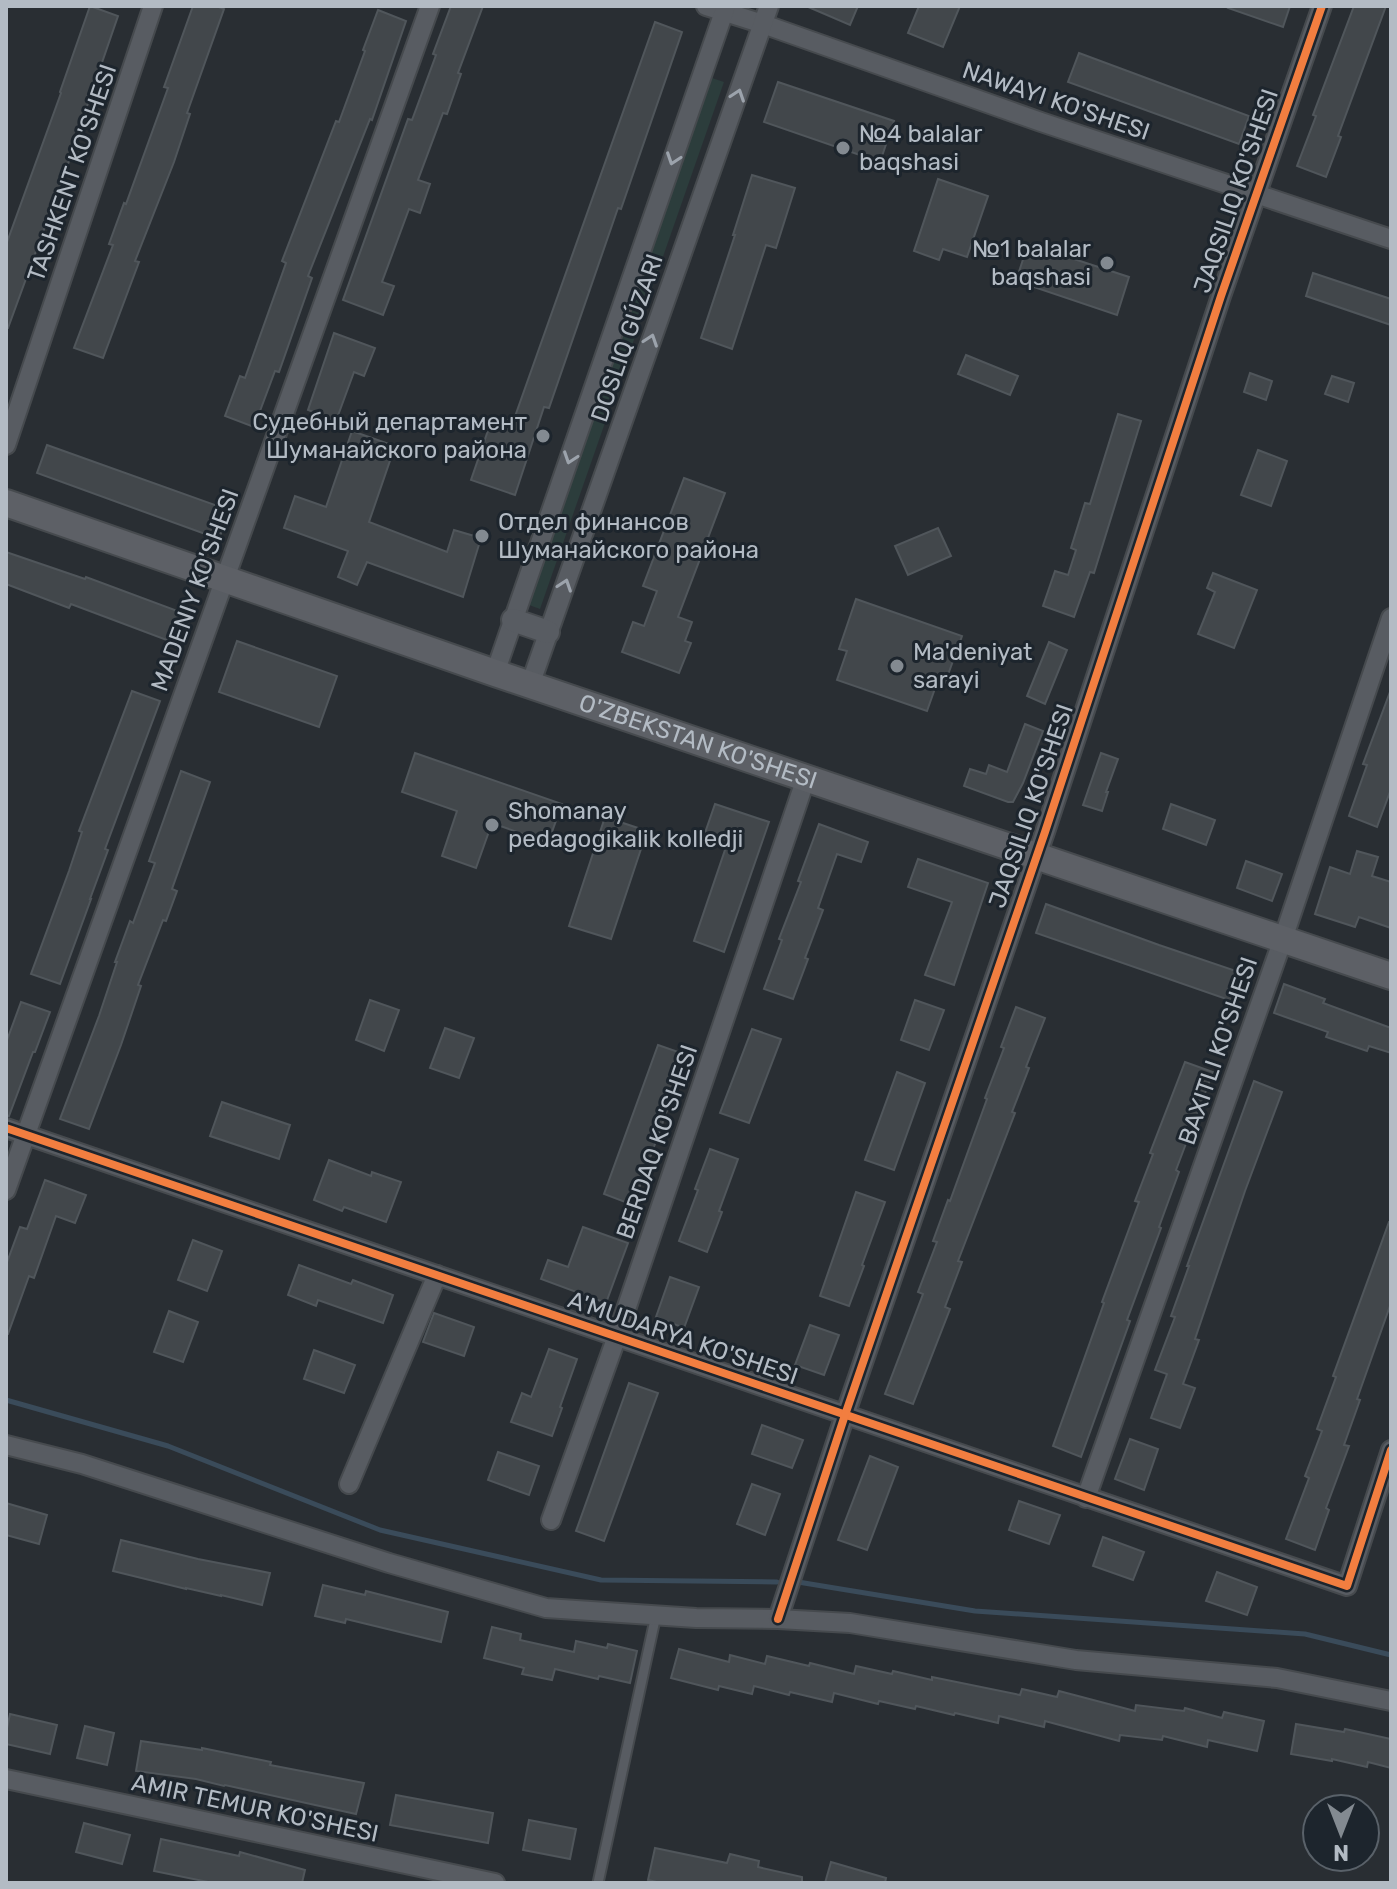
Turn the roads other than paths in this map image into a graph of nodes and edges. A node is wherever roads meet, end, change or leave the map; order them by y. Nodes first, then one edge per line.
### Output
1 (153, 6) edge
2 (430, 6) edge
3 (1322, 6) edge
4 (719, 8) edge
5 (766, 15) edge
6 (1256, 193) junction
7 (1391, 239) edge
8 (6, 445) edge
9 (6, 503) edge
10 (224, 579) junction
11 (1391, 618) edge
12 (513, 620) junction
13 (548, 632) junction
14 (495, 673) junction
15 (530, 685) junction
16 (806, 778) junction
17 (1036, 856) junction
18 (1283, 939) junction
19 (1391, 976) edge
20 (6, 1128) edge
21 (27, 1134) junction
22 (6, 1190) edge
23 (437, 1275) junction
24 (617, 1336) junction
25 (845, 1415) junction
26 (6, 1445) edge
27 (1391, 1450) edge
28 (349, 1484) dead end
29 (1086, 1498) junction
30 (551, 1520) dead end
31 (656, 1615) junction
32 (778, 1619) junction
33 (1391, 1701) edge
34 (6, 1779) edge
35 (495, 1883) edge
36 (598, 1883) edge

1 - 8 street, TASHKENT KO'SHESI
2 - 10 street, MADENIY KO'SHESI
3 - 6 street, JAQSILIQ KO'SHESI
4 - 5 street, NAWAYI KO'SHESI
4 -> 12 street
5 - 6 street, NAWAYI KO'SHESI
13 -> 5 street
6 - 7 street, NAWAYI KO'SHESI
6 - 17 street, JAQSILIQ KO'SHESI
9 - 10 main road, O'ZBEKSTAN KO'SHESI
10 - 14 main road, O'ZBEKSTAN KO'SHESI
10 - 21 street, MADENIY KO'SHESI
11 - 18 street, BAXITLI KO'SHESI
12 - 13 street
12 - 14 street
13 - 15 street
14 - 15 main road, O'ZBEKSTAN KO'SHESI
15 - 16 main road, O'ZBEKSTAN KO'SHESI
16 - 17 main road, O'ZBEKSTAN KO'SHESI
16 - 24 street, BERDAQ KO'SHESI
17 - 18 main road, O'ZBEKSTAN KO'SHESI
17 - 25 street, JAQSILIQ KO'SHESI
18 - 19 main road, O'ZBEKSTAN KO'SHESI
18 - 29 street, BAXITLI KO'SHESI
20 - 21 street, A'MUDARYA KO'SHESI
21 - 22 street, MADENIY KO'SHESI
21 - 23 street, A'MUDARYA KO'SHESI
23 - 24 street, A'MUDARYA KO'SHESI
23 - 28 street
24 - 25 street, A'MUDARYA KO'SHESI
24 - 30 street, BERDAQ KO'SHESI
25 - 29 street, A'MUDARYA KO'SHESI
25 - 32 street, JAQSILIQ KO'SHESI
26 - 31 street
27 - 29 street, A'MUDARYA KO'SHESI
31 - 32 street
31 - 36 lane
32 - 33 street
34 - 35 street, AMIR TEMUR KO'SHESI

